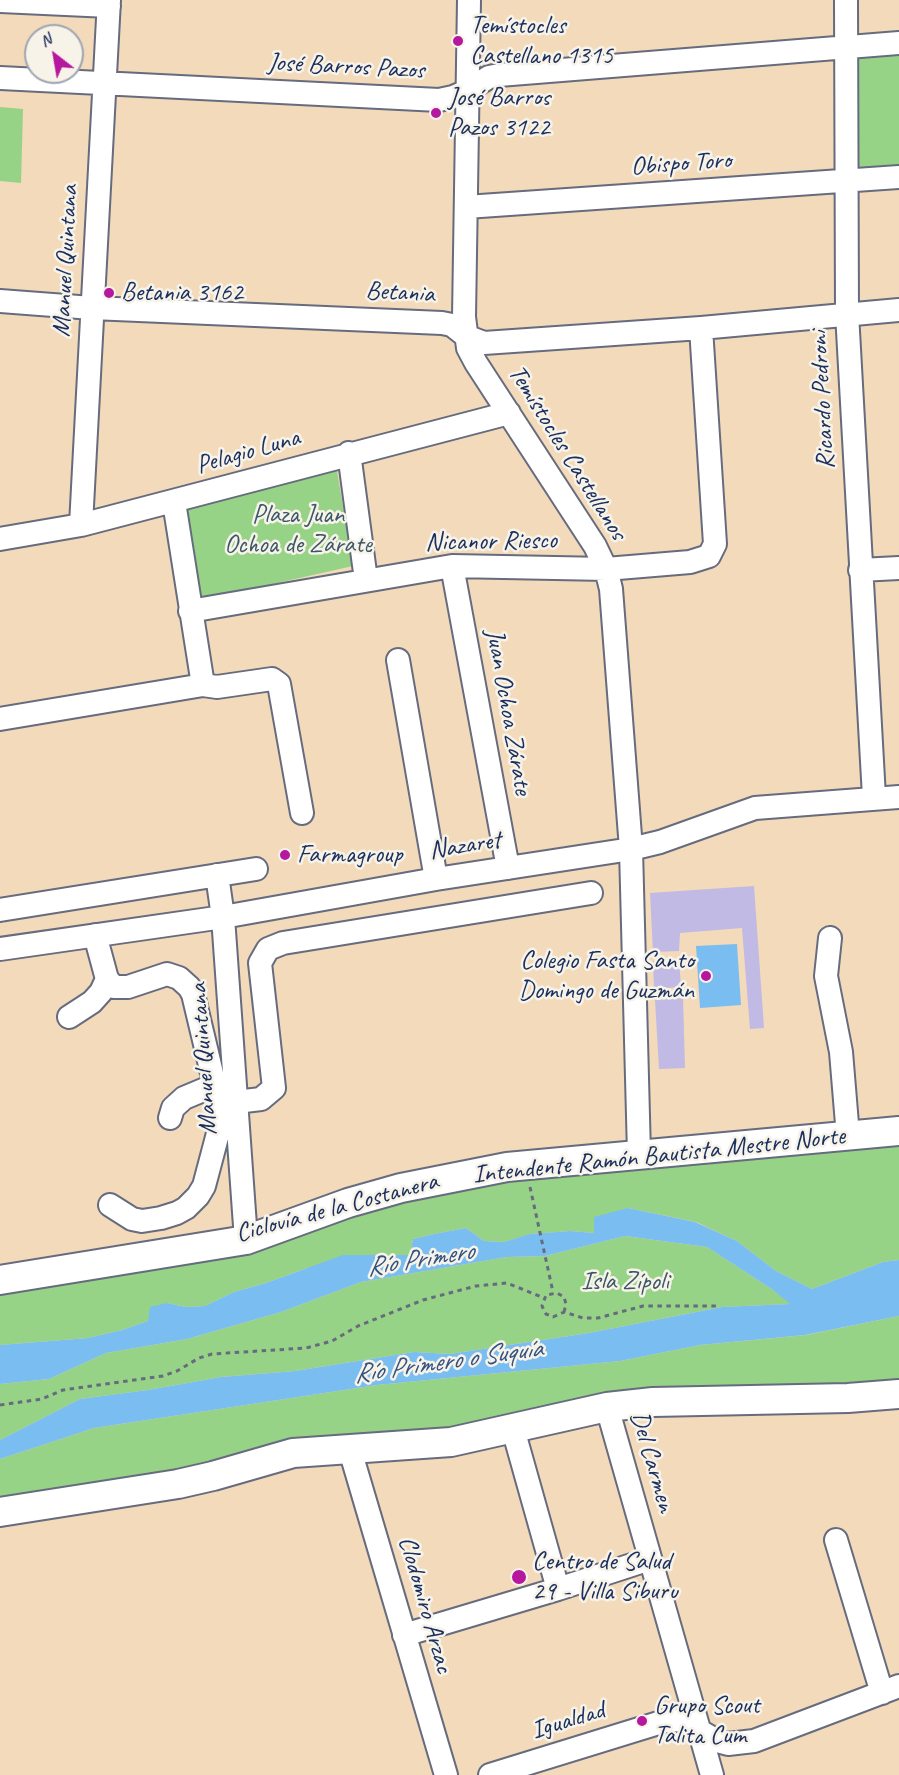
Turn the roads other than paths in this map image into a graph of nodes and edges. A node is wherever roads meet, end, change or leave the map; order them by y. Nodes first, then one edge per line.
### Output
1 (469, 0) edge
2 (846, 0) edge
3 (0, 1) edge
4 (109, 3) edge
5 (899, 43) edge
6 (846, 47) junction
7 (0, 78) edge
8 (105, 85) junction
9 (467, 91) junction
10 (899, 177) edge
11 (846, 181) junction
12 (466, 207) junction
13 (0, 301) edge
14 (92, 308) junction
15 (899, 310) edge
16 (847, 313) junction
17 (701, 328) junction
18 (466, 336) junction
19 (509, 412) junction
20 (349, 453) junction
21 (174, 502) junction
22 (81, 525) junction
23 (0, 539) edge
24 (452, 567) junction
25 (899, 568) edge
26 (606, 569) junction
27 (860, 570) junction
28 (366, 580) junction
29 (190, 611) junction
30 (398, 660) dead end
31 (203, 685) junction
32 (0, 719) edge
33 (874, 797) junction
34 (899, 797) edge
35 (302, 813) dead end
36 (631, 849) junction
37 (508, 868) junction
38 (256, 869) dead end
39 (217, 875) junction
40 (436, 879) junction
41 (591, 893) dead end
42 (0, 910) edge
43 (223, 917) junction
44 (95, 935) junction
45 (830, 938) dead end
46 (0, 949) edge
47 (107, 980) junction
48 (69, 1017) dead end
49 (215, 1085) junction
50 (236, 1102) junction
51 (170, 1118) dead end
52 (899, 1131) edge
53 (848, 1136) junction
54 (639, 1154) junction
55 (110, 1205) dead end
56 (246, 1240) junction
57 (0, 1280) edge
58 (899, 1394) edge
59 (607, 1407) junction
60 (513, 1429) junction
61 (350, 1450) junction
62 (0, 1512) edge
63 (836, 1540) dead end
64 (650, 1559) junction
65 (558, 1589) junction
66 (404, 1635) junction
67 (891, 1690) edge
68 (699, 1731) junction
69 (446, 1775) edge
70 (490, 1775) edge
71 (712, 1775) edge

1 - 9 street, Temístocles Castellanos
2 - 6 street, Ricardo Pedroni
3 - 4 street
4 - 8 street, Manuel Quintana
5 - 6 street, José Barros Pazos
6 - 9 street, José Barros Pazos
6 - 11 street, Ricardo Pedroni
7 - 8 street, José Barros Pazos
8 - 9 street, José Barros Pazos
8 - 14 street, Manuel Quintana
9 - 12 street, Temístocles Castellanos
10 - 11 street, Obispo Toro
11 - 12 street, Obispo Toro
11 - 16 street, Ricardo Pedroni
12 - 18 street, Temístocles Castellanos
13 - 14 street, Betania
14 - 18 street, Betania
14 - 22 street, Manuel Quintana
15 - 16 street, Betania
16 - 17 street, Betania
16 - 27 street, Ricardo Pedroni
17 - 18 street, Betania
17 - 26 street, Nicanor Riesco
18 - 19 street, Temístocles Castellanos
19 - 20 street, Pelagio Luna
19 - 26 street, Temístocles Castellanos
20 - 21 street, Pelagio Luna
20 - 28 street
21 - 22 street, Pelagio Luna
21 - 29 street
22 - 23 street, Pelagio Luna
24 - 26 street, Nicanor Riesco
24 - 28 street, Nicanor Riesco
24 - 37 street, Juan Ochoa Zárate
25 - 27 street
26 - 36 street, Temístocles Castellanos
27 - 33 street, Ricardo Pedroni
28 - 29 street, Nicanor Riesco
29 - 31 street
30 - 40 street
31 - 32 street
31 - 35 street
33 - 34 street, Nazaret
33 - 36 street, Nazaret
36 - 37 street, Nazaret
36 - 54 street, Temístocles Castellanos
37 - 40 street, Nazaret
38 - 39 street
39 - 42 street
39 - 43 street, Manuel Quintana
40 - 43 street, Nazaret
41 - 50 street
43 - 44 street, Nazaret
43 - 50 street, Manuel Quintana
44 - 46 street, Nazaret
44 - 47 street
45 - 53 street
47 - 48 street
47 - 49 street
49 - 51 street
49 - 55 street
50 - 56 street, Manuel Quintana
52 - 53 main road, Intendente Ramón Bautista Mestre Norte
53 - 54 main road, Intendente Ramón Bautista Mestre Norte
54 - 56 main road, Intendente Ramón Bautista Mestre Norte
56 - 57 main road, Intendente Ramón Bautista Mestre Norte
58 - 59 main road
59 - 60 main road
59 - 64 street, Del Carmen
60 - 61 main road
60 - 65 street
61 - 62 main road
61 - 66 street, Clodomiro Arzac
63 - 67 street
64 - 65 street
64 - 68 street, Del Carmen
65 - 66 street
66 - 69 street, Clodomiro Arzac
67 - 68 street, Igualdad
68 - 70 street, Igualdad
68 - 71 street, Del Carmen

